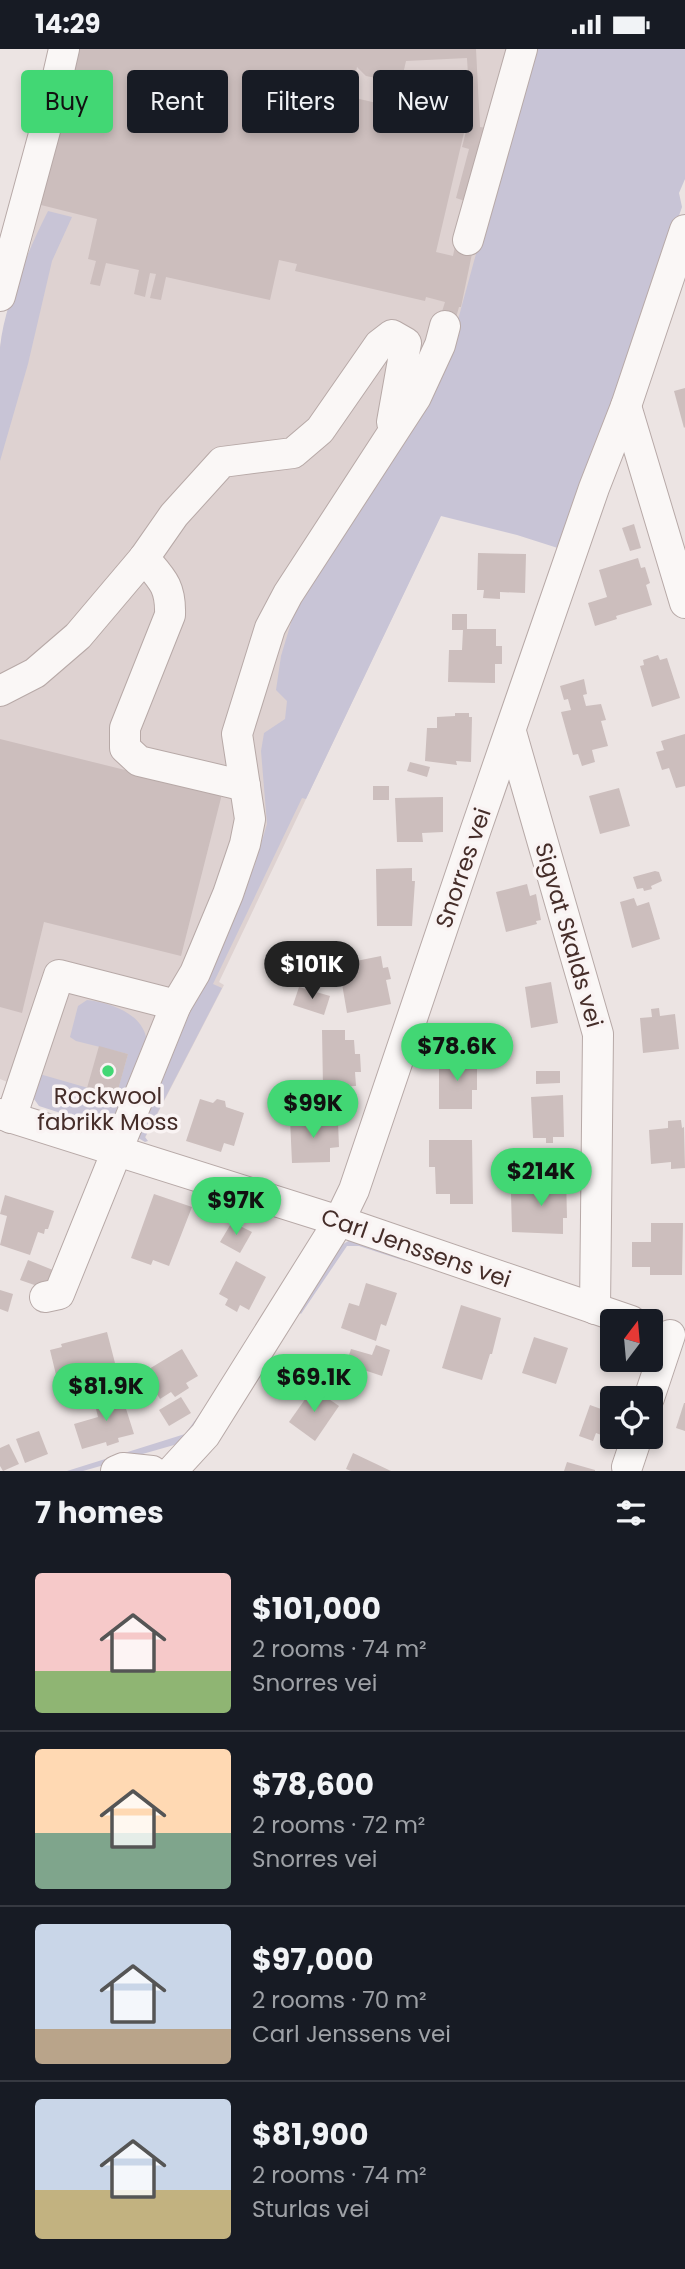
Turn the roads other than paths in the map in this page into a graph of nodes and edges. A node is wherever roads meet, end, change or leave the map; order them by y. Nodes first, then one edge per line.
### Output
1 (64, 49) edge
2 (522, 49) edge
3 (685, 230) edge
4 (468, 240) dead end
5 (0, 296) edge
6 (445, 326) dead end
7 (626, 406) junction
8 (390, 436) junction
9 (144, 558) junction
10 (685, 603) edge
11 (0, 691) edge
12 (511, 732) junction
13 (245, 786) junction
14 (176, 1005) junction
15 (5, 1116) edge
16 (117, 1151) junction
17 (339, 1221) junction
18 (45, 1297) dead end
19 (595, 1309) junction
20 (600, 1311) edge
21 (669, 1335) edge
22 (653, 1386) edge
23 (632, 1449) edge
24 (626, 1467) dead end
25 (116, 1471) edge
26 (152, 1471) edge
27 (172, 1471) edge

1 - 5 street
2 - 4 street
3 - 7 street, Snorres vei
6 - 8 street
7 - 10 street
7 - 12 street, Snorres vei
8 - 9 street
8 - 13 street
9 - 11 street
9 - 13 street
12 - 17 street, Snorres vei
12 - 19 street, Sigvat Skalds vei
13 - 14 street
14 - 15 street
14 - 16 street
15 - 16 street, Carl Jenssens vei
16 - 17 street, Carl Jenssens vei
16 - 18 street
17 - 19 street, Carl Jenssens vei
17 - 27 street, Snorres vei
19 - 20 street, Carl Jenssens vei
21 - 22 street
23 - 24 street
25 - 26 street

